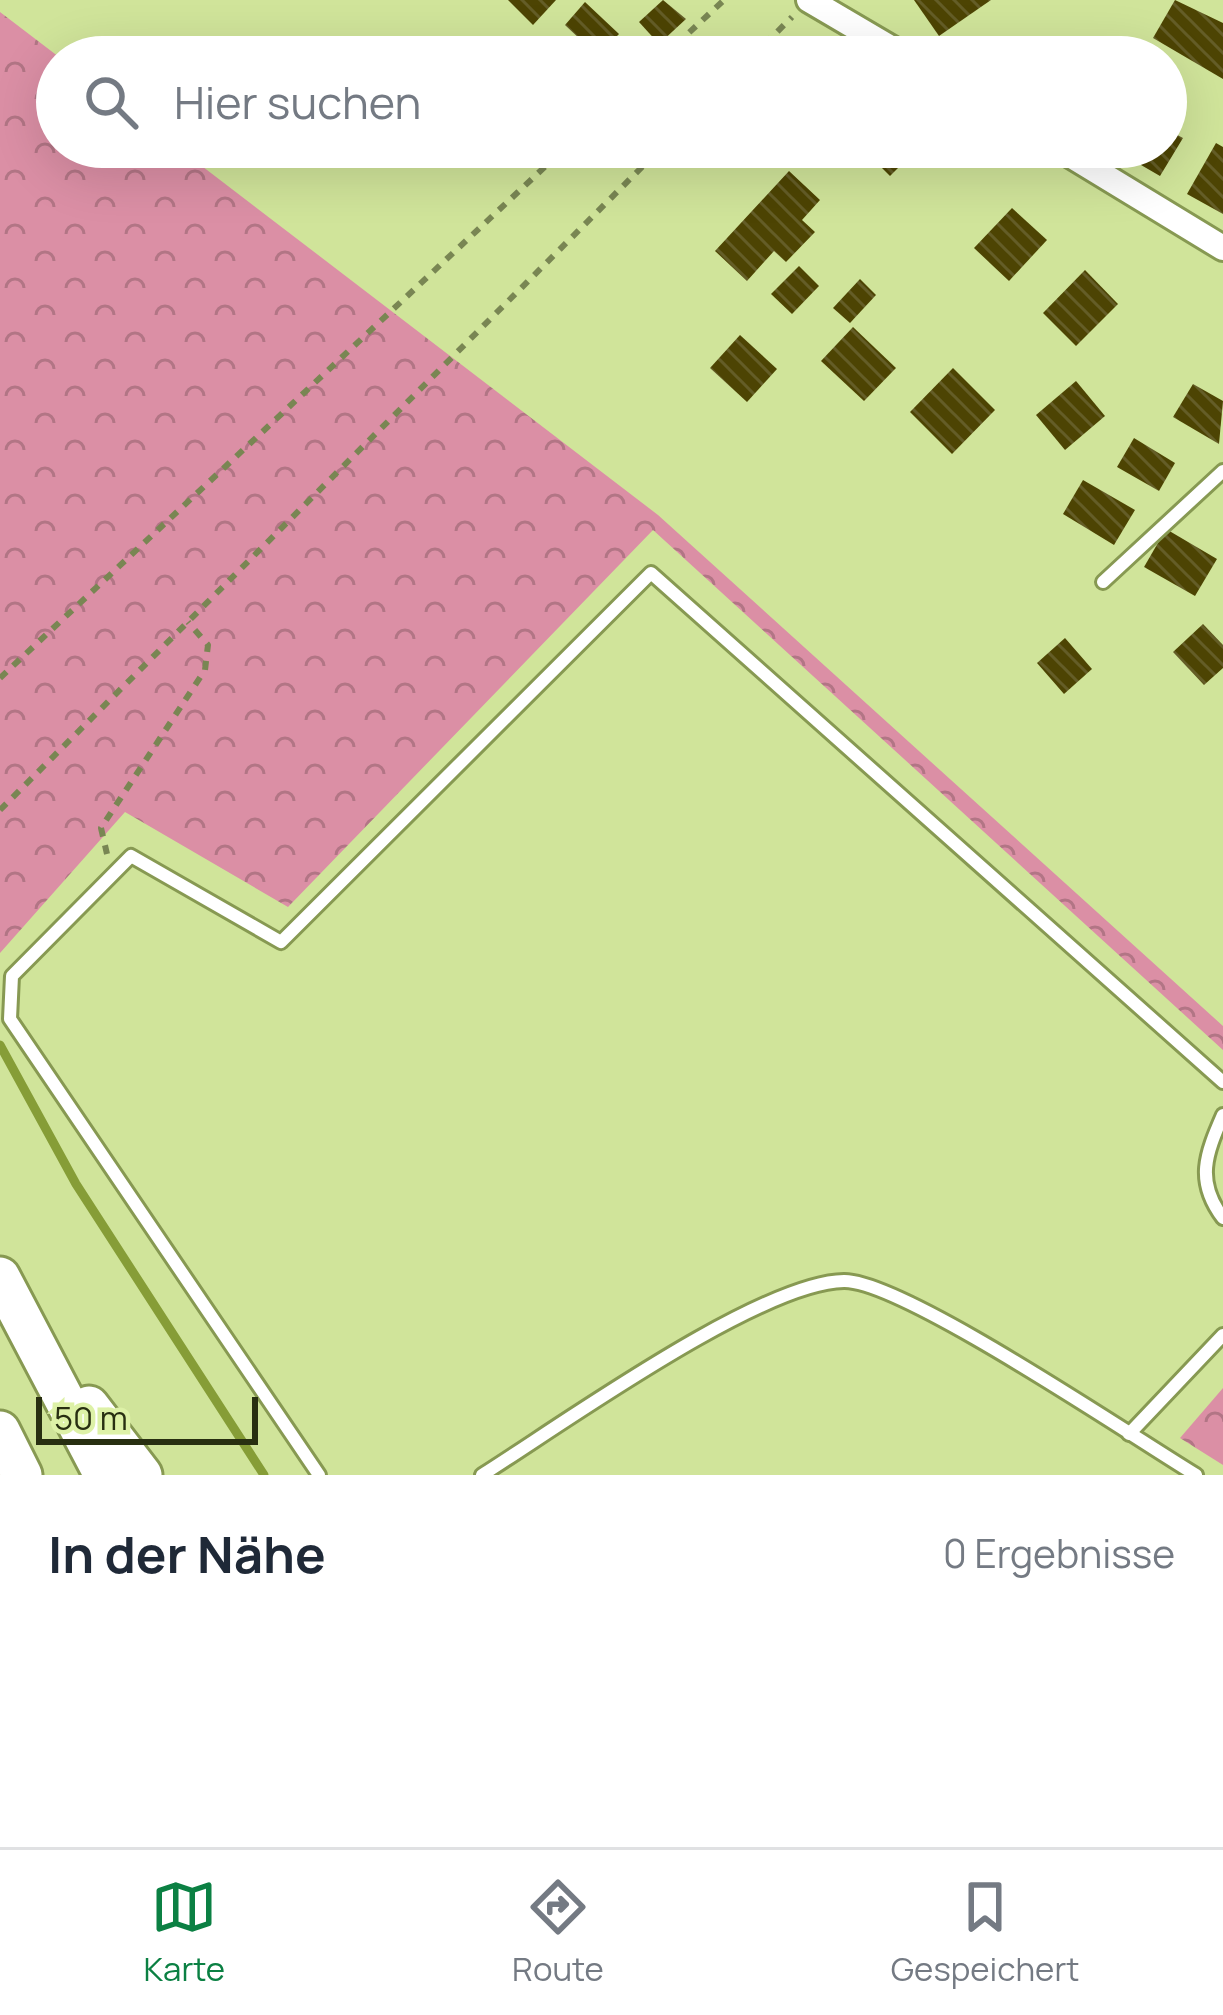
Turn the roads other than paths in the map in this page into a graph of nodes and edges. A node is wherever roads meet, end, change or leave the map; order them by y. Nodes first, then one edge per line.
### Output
1 (817, 2) edge
2 (872, 36) edge
3 (1092, 168) edge
4 (1223, 248) edge
5 (1223, 471) edge
6 (1102, 582) dead end
7 (1223, 1082) edge
8 (1223, 1115) edge
9 (1223, 1218) edge
10 (0, 1276) edge
11 (23, 1322) junction
12 (1223, 1335) edge
13 (0, 1432) edge
14 (1129, 1434) junction
15 (22, 1475) edge
16 (104, 1475) edge
17 (142, 1475) edge
18 (319, 1475) edge
19 (482, 1475) edge
20 (1196, 1475) edge

1 - 2 street
3 - 4 street
5 - 6 lane
7 - 18 lane
8 - 9 lane
10 - 11 main road
11 - 16 main road
11 - 17 main road
12 - 14 lane
13 - 15 main road
14 - 19 lane
14 - 20 lane

